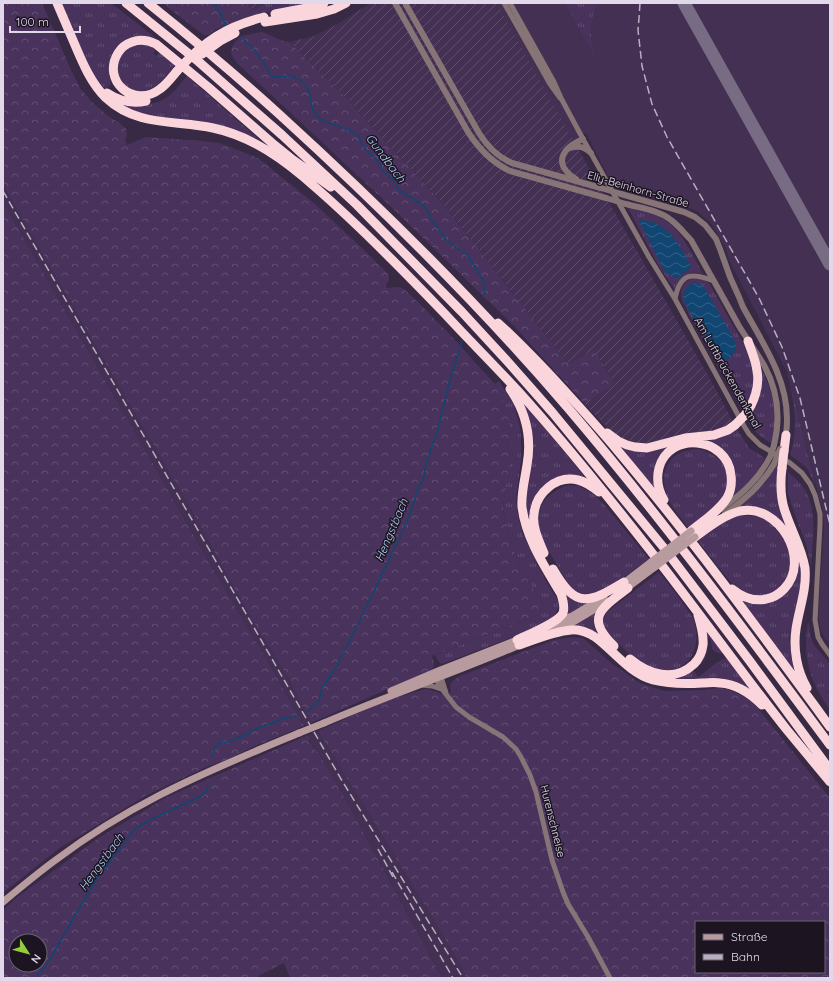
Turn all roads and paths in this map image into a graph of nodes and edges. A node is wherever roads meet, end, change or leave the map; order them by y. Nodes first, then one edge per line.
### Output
1 (57, 3) edge
2 (126, 3) edge
3 (148, 3) edge
4 (324, 3) edge
5 (346, 3) edge
6 (395, 3) edge
7 (405, 3) edge
8 (504, 3) edge
9 (510, 3) edge
10 (265, 19) junction
11 (179, 73) junction
12 (95, 84) junction
13 (562, 100) junction
14 (583, 139) junction
15 (272, 143) junction
16 (567, 150) junction
17 (591, 153) junction
18 (298, 172) junction
19 (584, 183) junction
20 (357, 205) junction
21 (714, 280) junction
22 (675, 299) junction
23 (472, 303) junction
24 (748, 341) junction
25 (497, 369) junction
26 (592, 421) junction
27 (786, 434) joint
28 (775, 464) junction
29 (614, 506) junction
30 (690, 533) junction
31 (716, 573) junction
32 (626, 585) junction
33 (695, 608) junction
34 (518, 643) junction
35 (830, 655) edge
36 (439, 676) junction
37 (420, 685) junction
38 (441, 689) junction
39 (446, 694) junction
40 (368, 704) junction
41 (818, 709) junction
42 (830, 727) edge
43 (793, 737) junction
44 (830, 745) edge
45 (830, 770) edge
46 (830, 782) edge
47 (3, 902) edge
48 (610, 978) edge

1 - 12 highway
2 - 20 highway
3 - 23 highway
4 - 10 highway
5 - 10 highway
6 - 21 street, Elly-Beinhorn-Straße, bridge
7 - 19 street, Elly-Beinhorn-Straße
8 - 13 street, Am Luftbrückendenkmal
9 - 13 street, Am Luftbrückendenkmal
10 - 11 highway, bridge
11 - 12 highway
11 - 15 highway
12 - 18 highway
13 - 14 street, Am Luftbrückendenkmal
14 - 16 street
14 - 17 street, Am Luftbrückendenkmal
15 - 18 highway
15 - 20 highway
16 - 17 street
16 - 19 street
17 - 22 street, Am Luftbrückendenkmal
18 - 25 highway
19 - 27 street, Elly-Beinhorn-Straße, bridge
20 - 45 highway
21 - 22 street
21 - 24 street, Elly-Beinhorn-Straße
22 - 35 street, Am Luftbrückendenkmal
23 - 26 highway
23 - 44 highway
24 - 26 highway, bridge
24 - 28 street, Elly-Beinhorn-Straße, bridge
25 - 29 highway
25 - 34 highway
26 - 30 highway
27 - 28 highway, bridge
28 - 30 street, Elly-Beinhorn-Straße
28 - 41 highway
29 - 32 highway
29 - 33 highway
30 - 30 highway
30 - 31 highway
30 - 31 highway
30 - 32 main road, bridge
31 - 41 highway
32 - 33 highway
32 - 34 main road
33 - 43 highway
34 - 36 main road
34 - 43 highway
36 - 37 main road
36 - 38 street, Hurenschneise
36 - 39 street, Hurenschneise
36 - 40 main road
37 - 38 street
37 - 40 main road
38 - 39 street, Hurenschneise
39 - 48 street, Hurenschneise
40 - 47 main road, bridge
41 - 42 highway
43 - 46 highway

